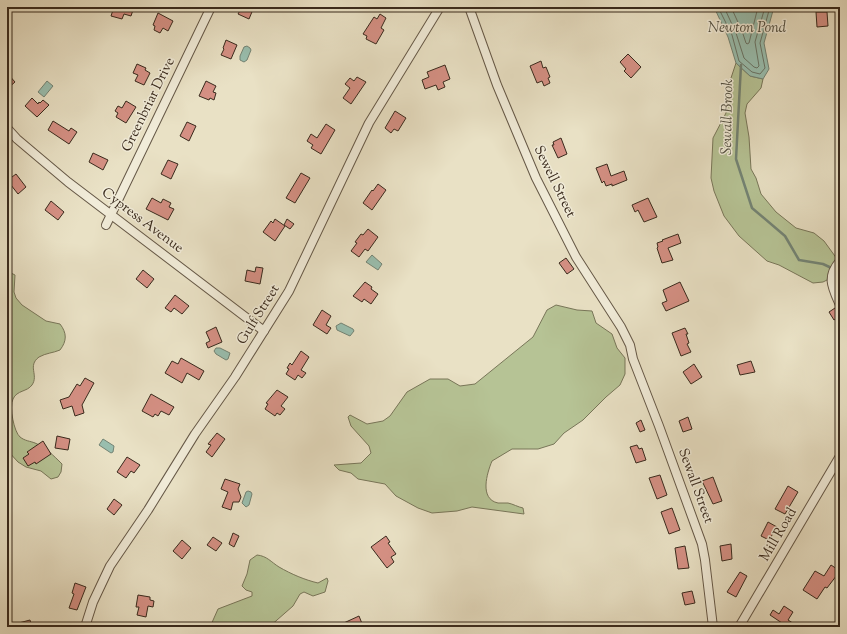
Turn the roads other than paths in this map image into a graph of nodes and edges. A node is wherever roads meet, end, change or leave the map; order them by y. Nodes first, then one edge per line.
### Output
1 (211, 7) edge
2 (440, 7) edge
3 (469, 7) edge
4 (7, 128) edge
5 (111, 214) junction
6 (106, 225) dead end
7 (836, 266) edge
8 (840, 305) edge
9 (264, 331) junction
10 (633, 359) joint
11 (840, 456) edge
12 (85, 627) edge
13 (713, 627) edge
14 (739, 627) edge

1 - 5 street, Greenbriar Drive
2 - 9 street, Gulf Street
3 - 10 street, Sewell Street
4 - 5 street, Cypress Avenue
5 - 6 street, Greenbriar Drive
5 - 9 street, Cypress Avenue
7 - 8 street
9 - 12 street, Gulf Street
10 - 13 street, Sewall Street
11 - 14 street, Mill Road

